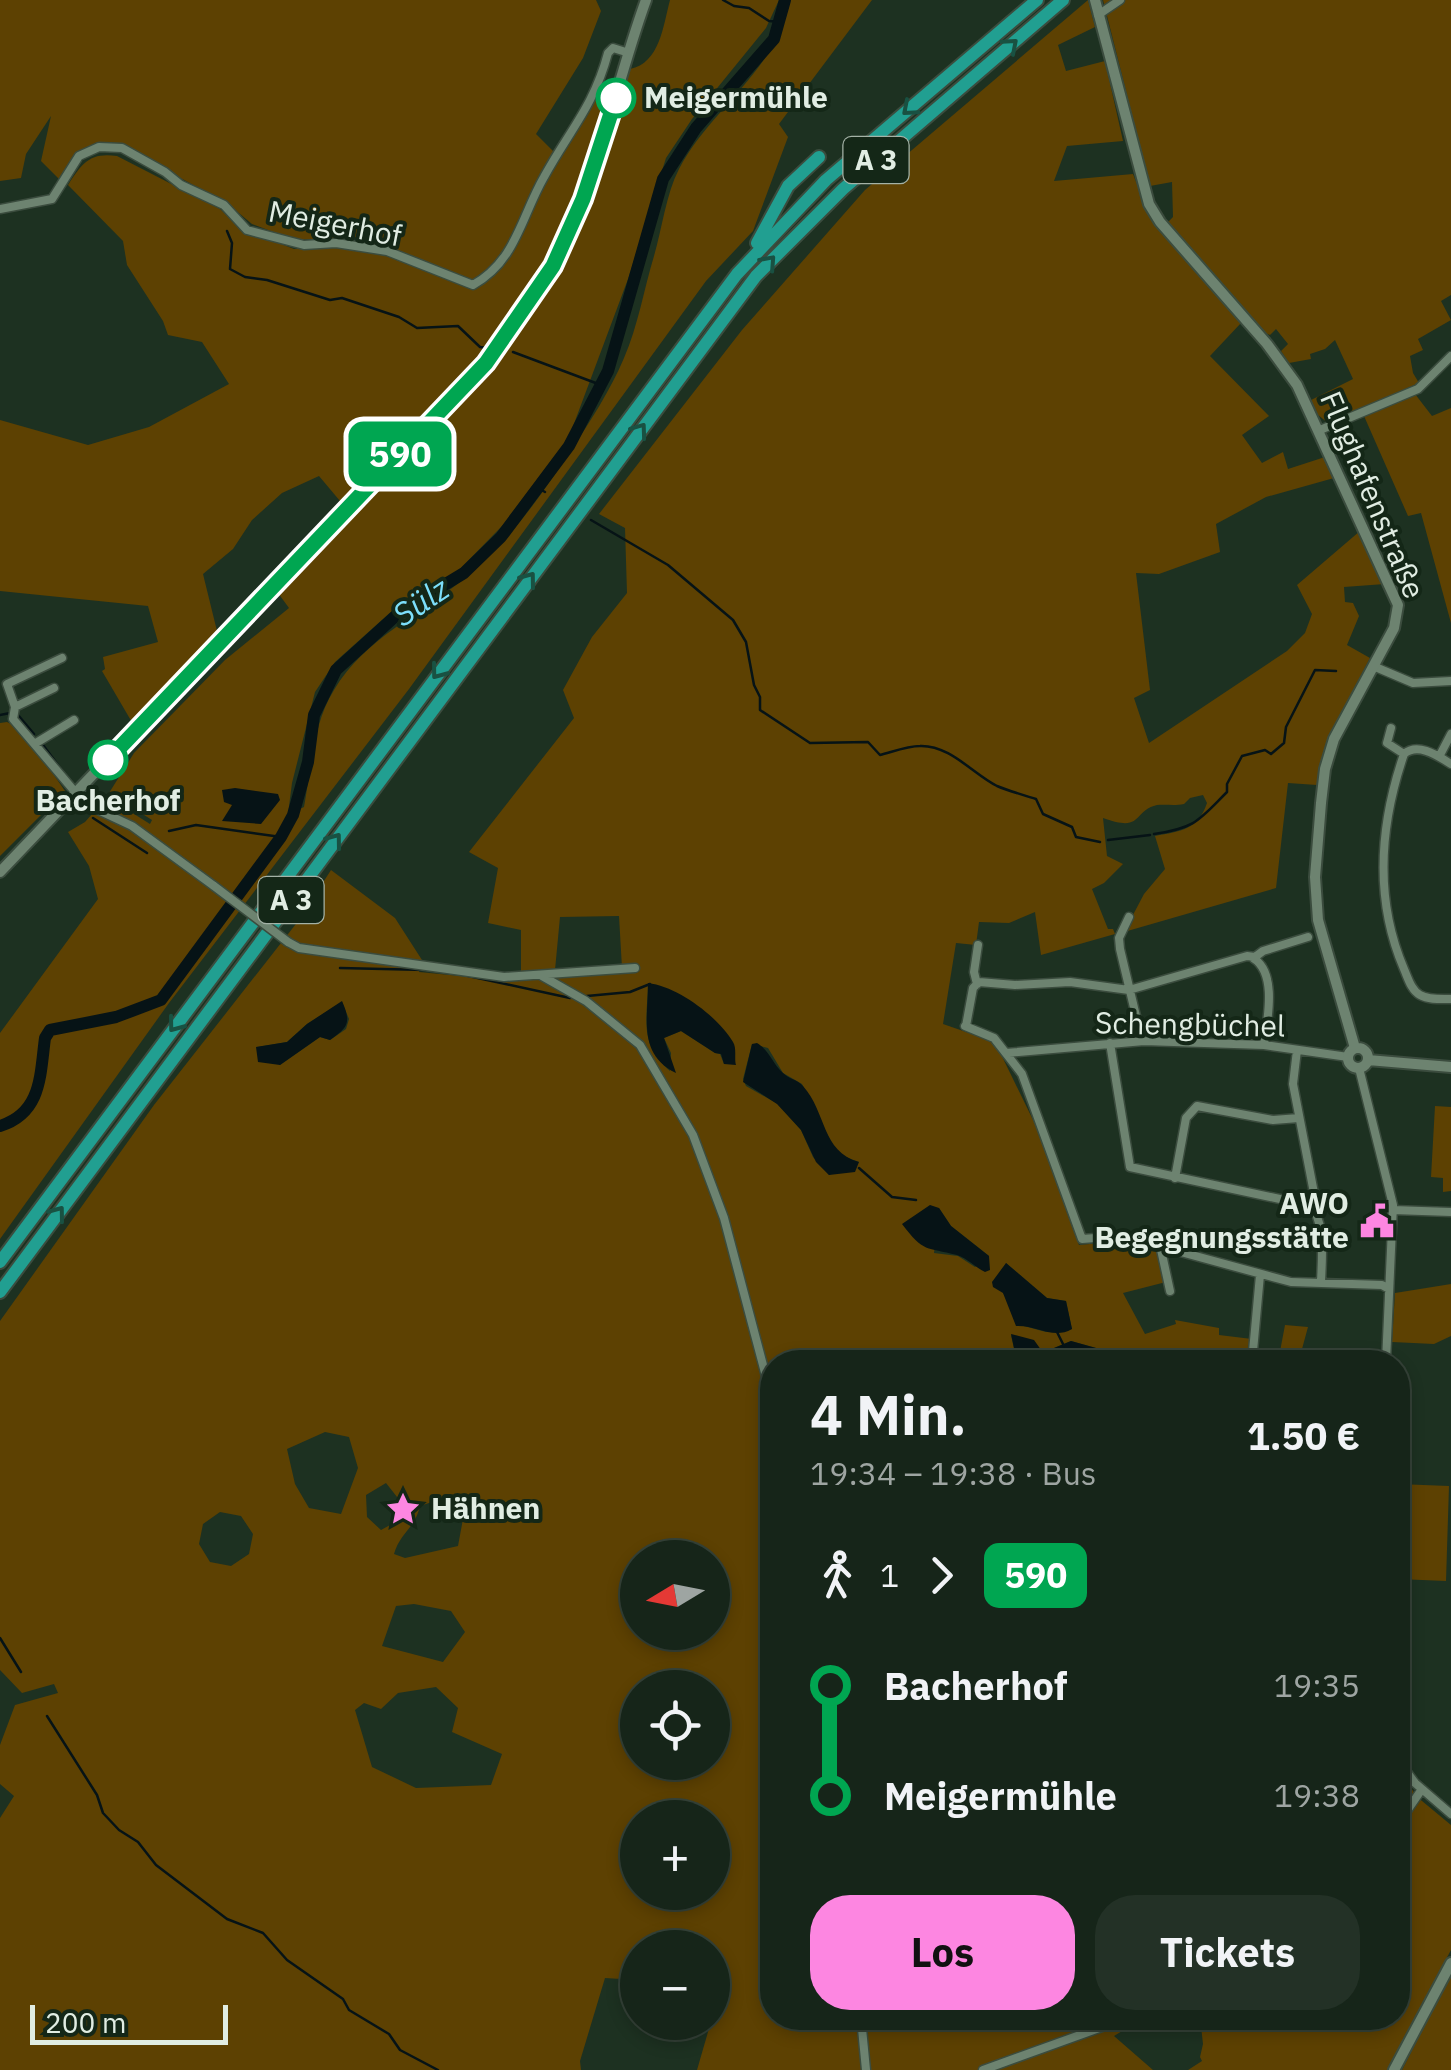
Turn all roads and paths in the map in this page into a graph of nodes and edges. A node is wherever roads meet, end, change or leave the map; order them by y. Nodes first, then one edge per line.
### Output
1 (646, 0) edge
2 (1036, 0) edge
3 (1063, 0) edge
4 (1095, 0) edge
5 (1120, 0) edge
6 (1098, 16) junction
7 (629, 53) junction
8 (819, 156) dead end
9 (0, 209) edge
10 (737, 274) junction
11 (1451, 356) edge
12 (1320, 430) junction
13 (62, 658) dead end
14 (1373, 666) junction
15 (1451, 682) edge
16 (54, 688) dead end
17 (15, 707) junction
18 (14, 719) junction
19 (0, 720) edge
20 (74, 720) dead end
21 (1391, 728) dead end
22 (1451, 734) edge
23 (36, 742) junction
24 (1404, 754) junction
25 (1440, 755) junction
26 (1451, 764) edge
27 (76, 793) junction
28 (0, 872) edge
29 (1129, 917) dead end
30 (1308, 938) dead end
31 (978, 945) dead end
32 (1252, 958) junction
33 (634, 968) dead end
34 (542, 976) junction
35 (977, 984) junction
36 (1129, 990) junction
37 (1451, 999) edge
38 (1142, 1042) junction
39 (1110, 1043) junction
40 (1264, 1046) junction
41 (1297, 1050) junction
42 (1032, 1052) junction
43 (1006, 1053) junction
44 (1351, 1053) junction
45 (1364, 1064) junction
46 (1451, 1067) edge
47 (1022, 1074) junction
48 (1299, 1118) junction
49 (1174, 1178) junction
50 (1313, 1200) junction
51 (1393, 1210) junction
52 (1451, 1212) edge
53 (1160, 1246) junction
54 (0, 1262) edge
55 (1260, 1275) junction
56 (1321, 1282) junction
57 (1390, 1289) junction
58 (1170, 1291) dead end
59 (0, 1292) edge
60 (1253, 1350) edge
61 (1387, 1350) edge
62 (760, 1353) edge
63 (1410, 1774) edge
64 (1422, 1789) junction
65 (1410, 1806) edge
66 (1451, 1814) edge
67 (1451, 1963) edge
68 (862, 2030) edge
69 (1094, 2030) edge
70 (866, 2070) edge
71 (983, 2070) edge
72 (1394, 2070) edge

1 - 7 main road
2 -> 10 highway, A 3
59 -> 3 highway, A 3
4 - 6 main road, Flughafenstraße
5 - 6 street
6 - 12 main road, Flughafenstraße
7 - 9 street, Meigerhof
7 - 27 main road
8 - 10 highway
10 -> 54 highway, A 3
11 - 12 street
12 - 14 main road, Flughafenstraße
13 - 17 street
14 - 15 street
14 - 44 main road, Flughafenstraße
16 - 17 street
17 - 18 street
18 - 19 street
18 - 23 street
20 - 23 street
21 - 24 street
22 - 25 street
23 - 27 street
24 - 25 street
24 - 37 street
25 - 26 street
27 - 28 main road
27 - 34 street, bridge
29 - 36 street
30 - 32 street
31 - 35 street
32 - 36 street
32 - 40 street
33 - 34 street
34 - 62 street
35 - 36 street
35 - 43 street
36 - 38 street
38 - 39 street, Schengbüchel
38 - 40 street, Schengbüchel
39 - 42 street, Schengbüchel
39 - 49 street
40 - 41 street, Schengbüchel
41 - 44 street, Schengbüchel
41 - 48 street
42 - 43 street, Schengbüchel
42 - 47 street
43 - 47 street
44 - 45 main road
44 - 45 main road
45 - 46 main road
45 - 51 street
47 - 53 street
48 - 49 street
48 - 50 street
49 - 50 street
50 - 56 street
51 - 52 street
51 - 57 street
53 - 55 street
53 - 58 street
55 - 56 street
55 - 60 street
56 - 57 street
57 - 61 street
63 - 64 street
64 - 65 street
64 - 66 street
67 - 72 main road
68 - 70 street
69 - 71 street

